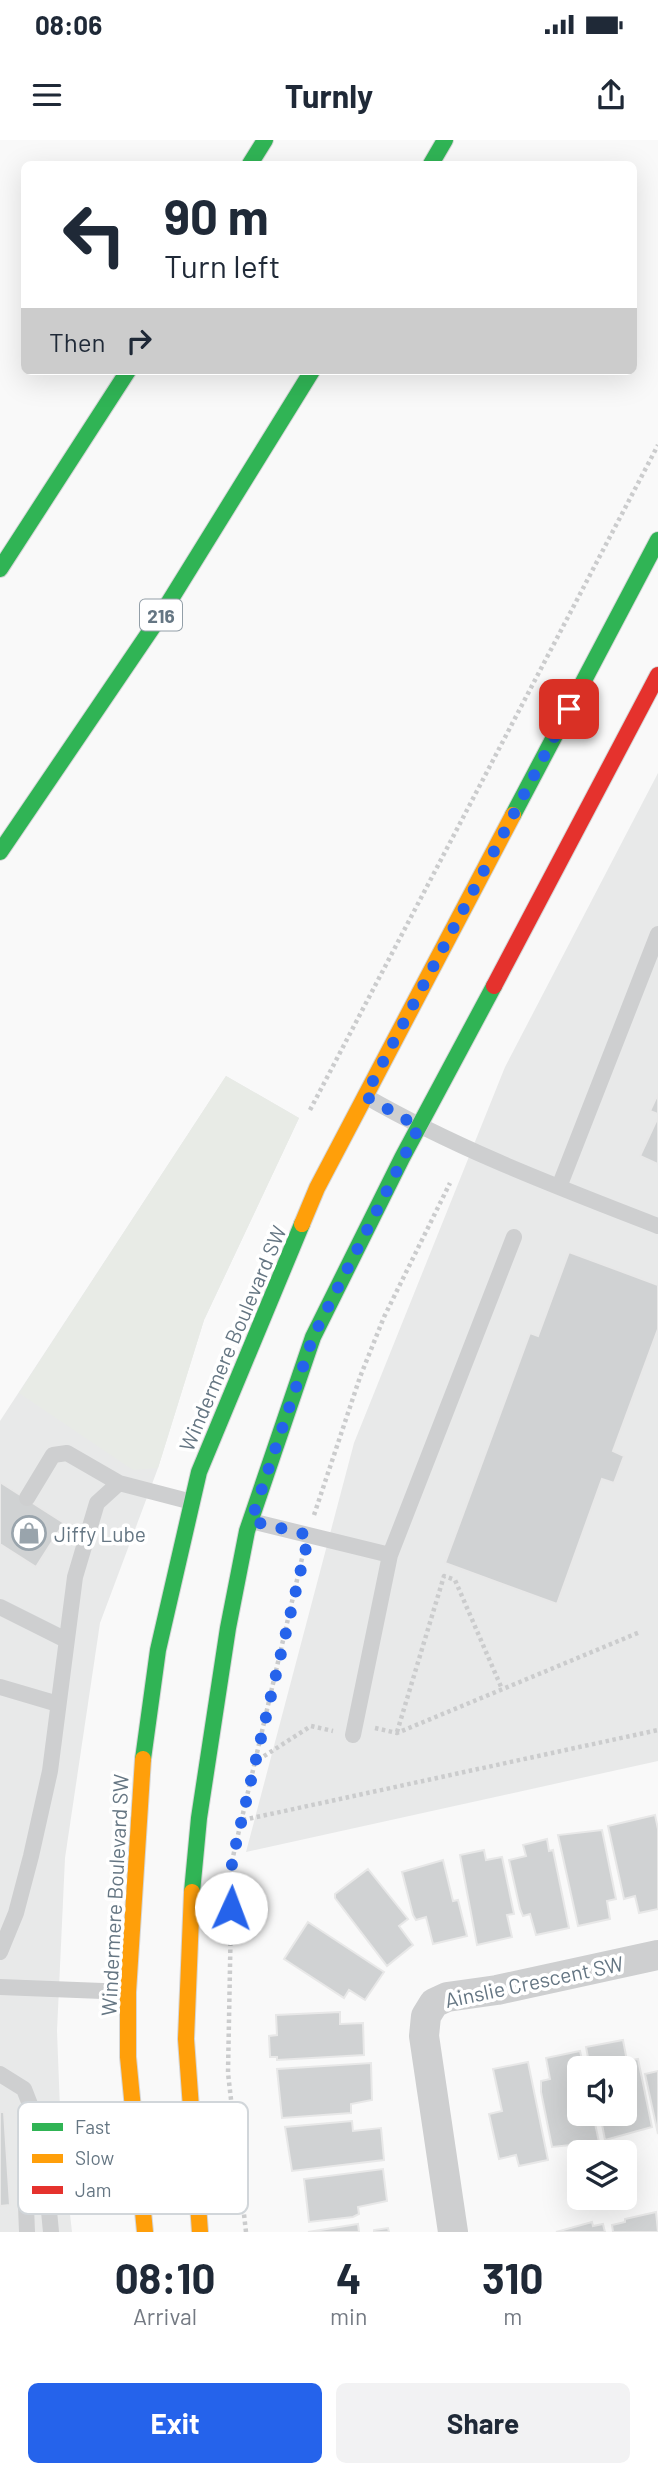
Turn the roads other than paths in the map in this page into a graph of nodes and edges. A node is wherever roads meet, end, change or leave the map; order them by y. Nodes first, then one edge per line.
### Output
1 (264, 140) edge
2 (445, 140) edge
3 (252, 161) edge
4 (433, 161) edge
5 (125, 375) edge
6 (310, 375) edge
7 (658, 540) edge
8 (0, 569) edge
9 (658, 675) edge
10 (0, 852) edge
11 (658, 934) edge
12 (365, 1096) junction
13 (419, 1127) junction
14 (559, 1187) junction
15 (658, 1226) edge
16 (514, 1237) dead end
17 (119, 1483) junction
18 (27, 1499) dead end
19 (192, 1502) junction
20 (251, 1521) junction
21 (390, 1555) junction
22 (0, 1607) edge
23 (66, 1640) junction
24 (0, 1687) edge
25 (58, 1703) junction
26 (353, 1735) road end
27 (5, 1926) edge
28 (0, 1952) edge
29 (658, 1955) edge
30 (0, 1987) edge
31 (128, 1992) junction
32 (0, 2074) edge
33 (29, 2102) edge
34 (132, 2102) edge
35 (191, 2102) edge
36 (26, 2214) edge
37 (49, 2214) edge
38 (143, 2214) edge
39 (199, 2214) edge
40 (27, 2232) edge
41 (51, 2232) edge
42 (145, 2232) edge
43 (200, 2232) edge
44 (453, 2232) edge

1 - 3 main road
2 - 4 main road
5 - 8 main road
6 - 10 main road, 216
7 - 12 main road, Windermere Boulevard SW
9 - 13 main road
11 - 14 lane
12 - 13 lane
12 - 19 main road, Windermere Boulevard SW
13 - 14 lane
13 - 20 main road
14 - 15 lane
16 - 21 lane
17 - 18 lane
17 - 19 lane
17 - 23 lane
19 - 31 main road, Windermere Boulevard SW
20 - 21 lane
20 - 35 main road
21 - 26 lane
22 - 23 lane
23 - 25 lane
24 - 25 lane
25 - 27 lane
27 - 28 lane
29 - 44 street, Ainslie Crescent SW
30 - 31 lane
31 - 34 main road, Windermere Boulevard SW
32 - 33 lane
36 - 40 lane
37 - 41 lane
38 - 42 main road, Windermere Boulevard SW
39 - 43 main road

